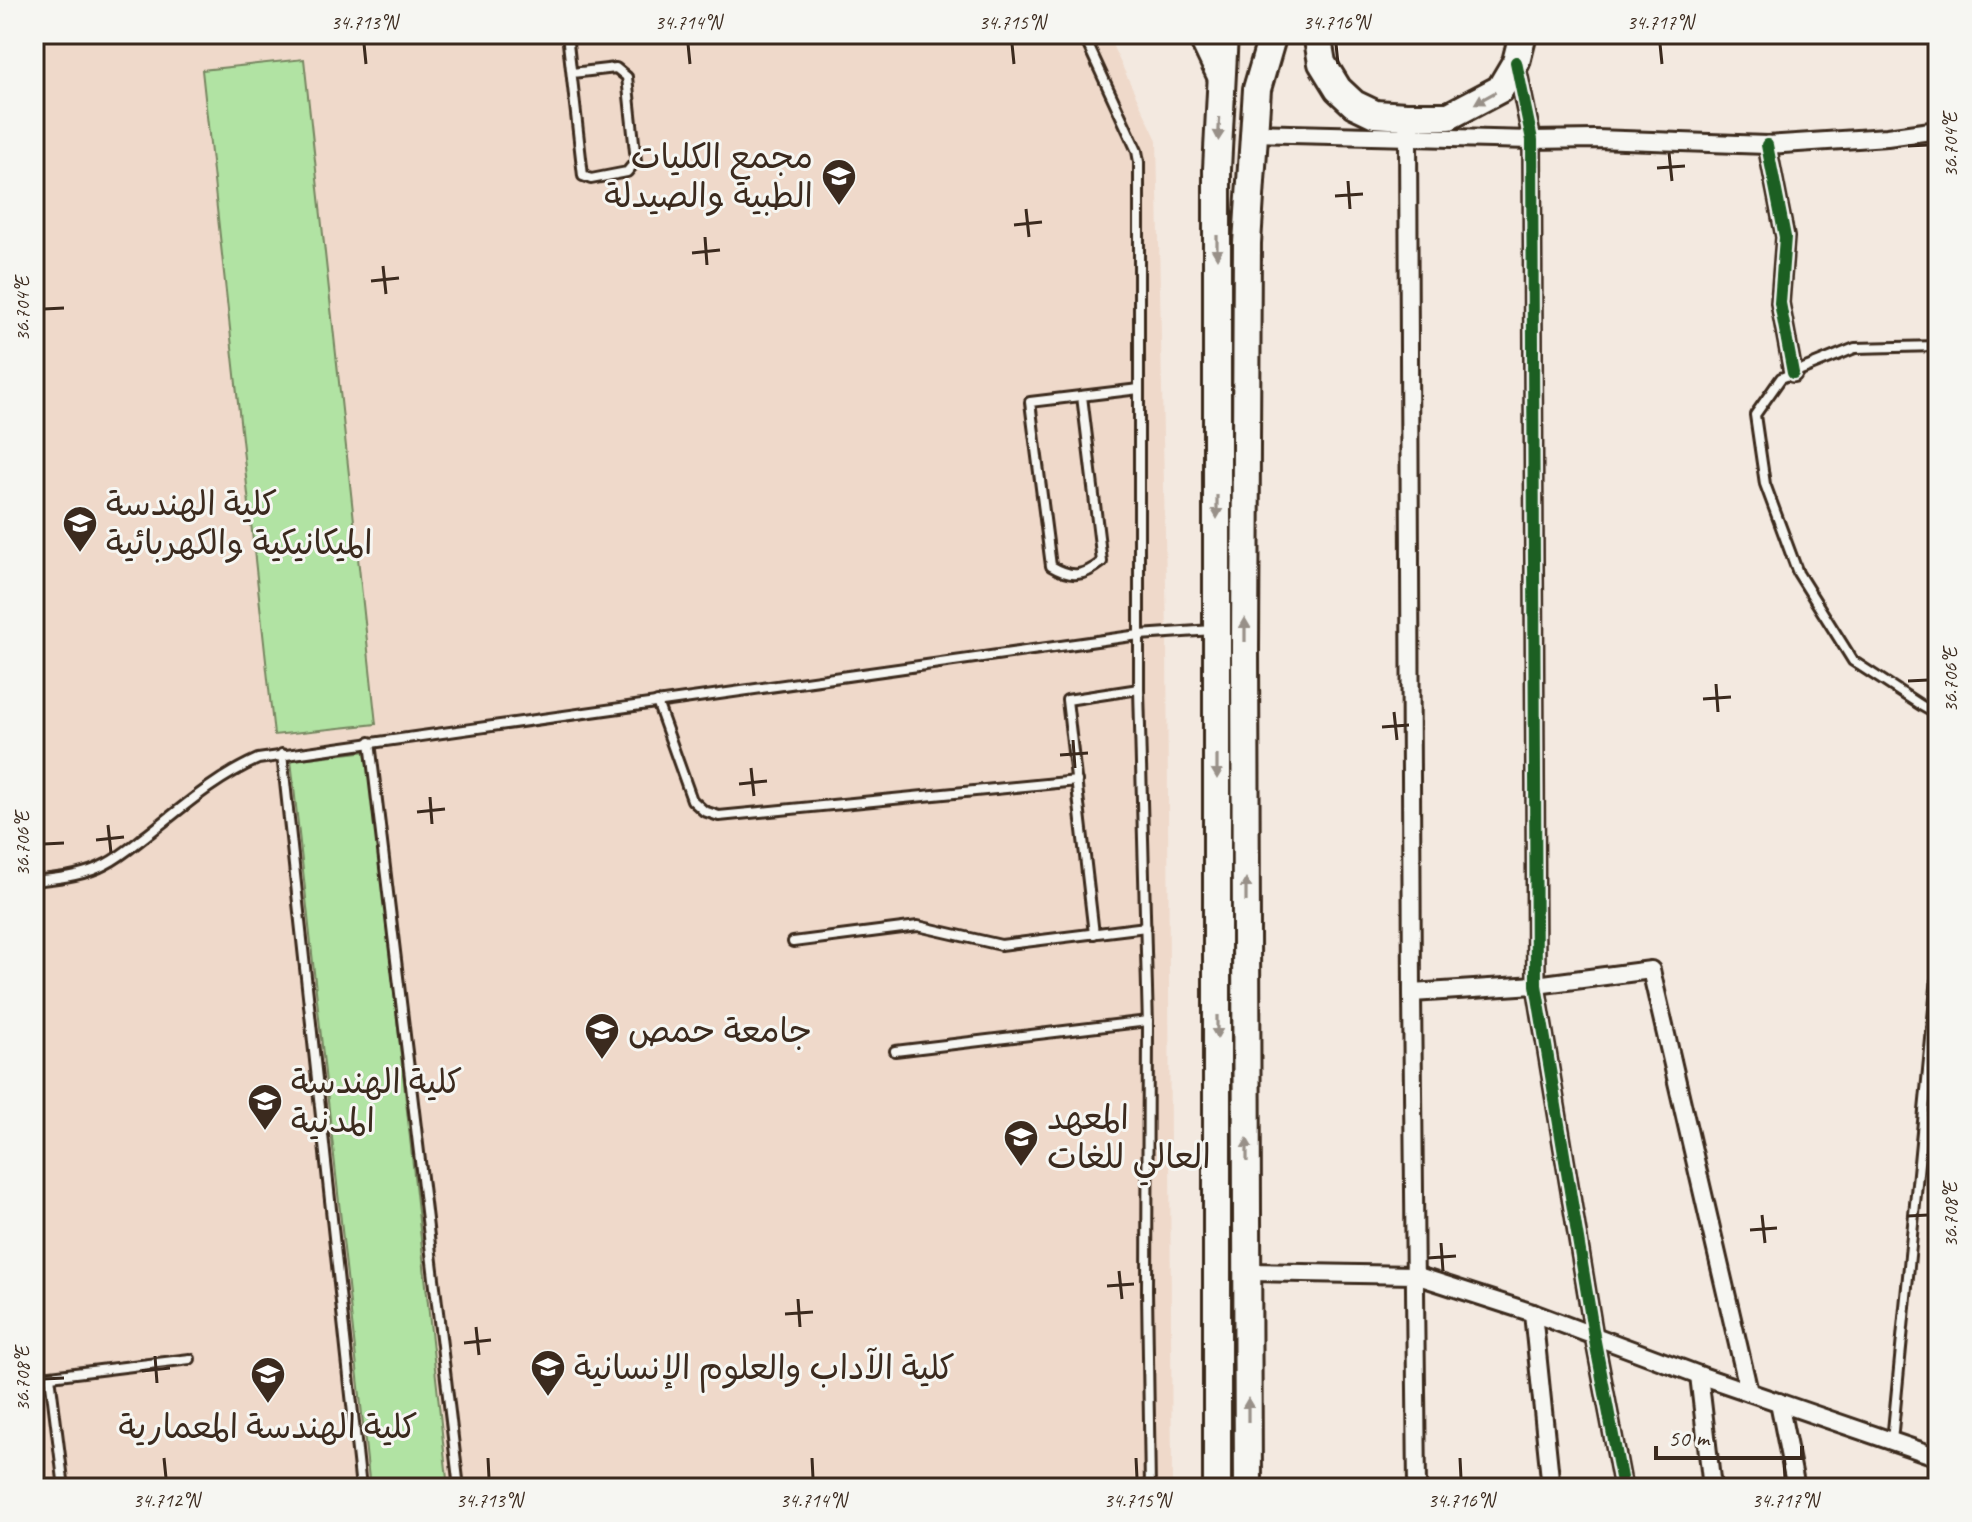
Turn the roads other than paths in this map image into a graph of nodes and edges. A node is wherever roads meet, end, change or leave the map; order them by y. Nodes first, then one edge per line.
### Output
1 (567, 34) edge
2 (1083, 34) edge
3 (1201, 34) edge
4 (1224, 34) edge
5 (1273, 34) edge
6 (1317, 34) edge
7 (1523, 34) edge
8 (1516, 62) junction
9 (572, 73) junction
10 (1222, 77) junction
11 (1407, 126) junction
12 (1938, 130) edge
13 (1253, 133) junction
14 (1532, 140) junction
15 (1767, 145) junction
16 (1938, 346) edge
17 (1793, 373) junction
18 (1139, 389) junction
19 (1082, 396) junction
20 (1217, 630) junction
21 (1139, 635) junction
22 (1139, 689) junction
23 (657, 702) junction
24 (1938, 715) edge
25 (370, 742) junction
26 (282, 754) junction
27 (1077, 781) junction
28 (34, 881) edge
29 (1146, 927) junction
30 (1094, 934) junction
31 (793, 942) dead end
32 (1938, 967) edge
33 (1536, 985) junction
34 (1412, 993) junction
35 (1148, 1021) junction
36 (895, 1051) dead end
37 (1247, 1272) junction
38 (1415, 1275) junction
39 (1533, 1313) junction
40 (1594, 1336) junction
41 (190, 1359) dead end
42 (1699, 1375) junction
43 (50, 1376) junction
44 (34, 1378) edge
45 (1749, 1392) junction
46 (1779, 1402) junction
47 (1892, 1441) junction
48 (1938, 1457) edge
49 (64, 1488) edge
50 (361, 1488) edge
51 (459, 1488) edge
52 (1150, 1488) edge
53 (1217, 1488) edge
54 (1248, 1488) edge
55 (1417, 1488) edge
56 (1551, 1488) edge
57 (1623, 1488) edge
58 (1712, 1488) edge
59 (1796, 1488) edge

1 - 9 lane
2 - 18 lane
3 - 10 highway
4 - 10 highway
5 - 13 highway
6 - 11 highway
7 - 8 highway
8 -> 11 highway
8 - 14 street
9 - 9 lane
10 -> 20 highway
11 - 13 street
11 - 14 street
11 - 34 street
12 - 15 street
37 -> 13 highway
14 - 15 street
14 - 33 street
15 - 17 street
16 - 17 lane
17 - 24 lane
18 - 19 lane
18 - 21 lane
19 - 19 lane
20 - 21 lane
20 -> 53 highway
21 - 22 lane
21 - 23 lane
22 - 27 lane
22 - 29 lane
23 - 25 lane
23 - 27 lane
25 - 26 lane
25 - 51 lane
26 - 28 lane
26 - 50 lane
27 - 30 lane
29 - 30 lane
29 - 35 lane
30 - 31 lane
32 - 47 lane
33 - 34 street
33 - 40 street
33 - 45 street
34 - 38 street
35 - 36 lane
35 - 52 lane
37 - 38 street
54 -> 37 highway
38 - 39 street
38 - 55 street
39 - 40 street
39 - 56 street
40 - 42 street
40 - 57 street
41 - 43 lane
42 - 45 street
42 - 58 street
43 - 44 lane
43 - 49 lane
45 - 46 street
46 - 47 street
46 - 59 street
47 - 48 street

